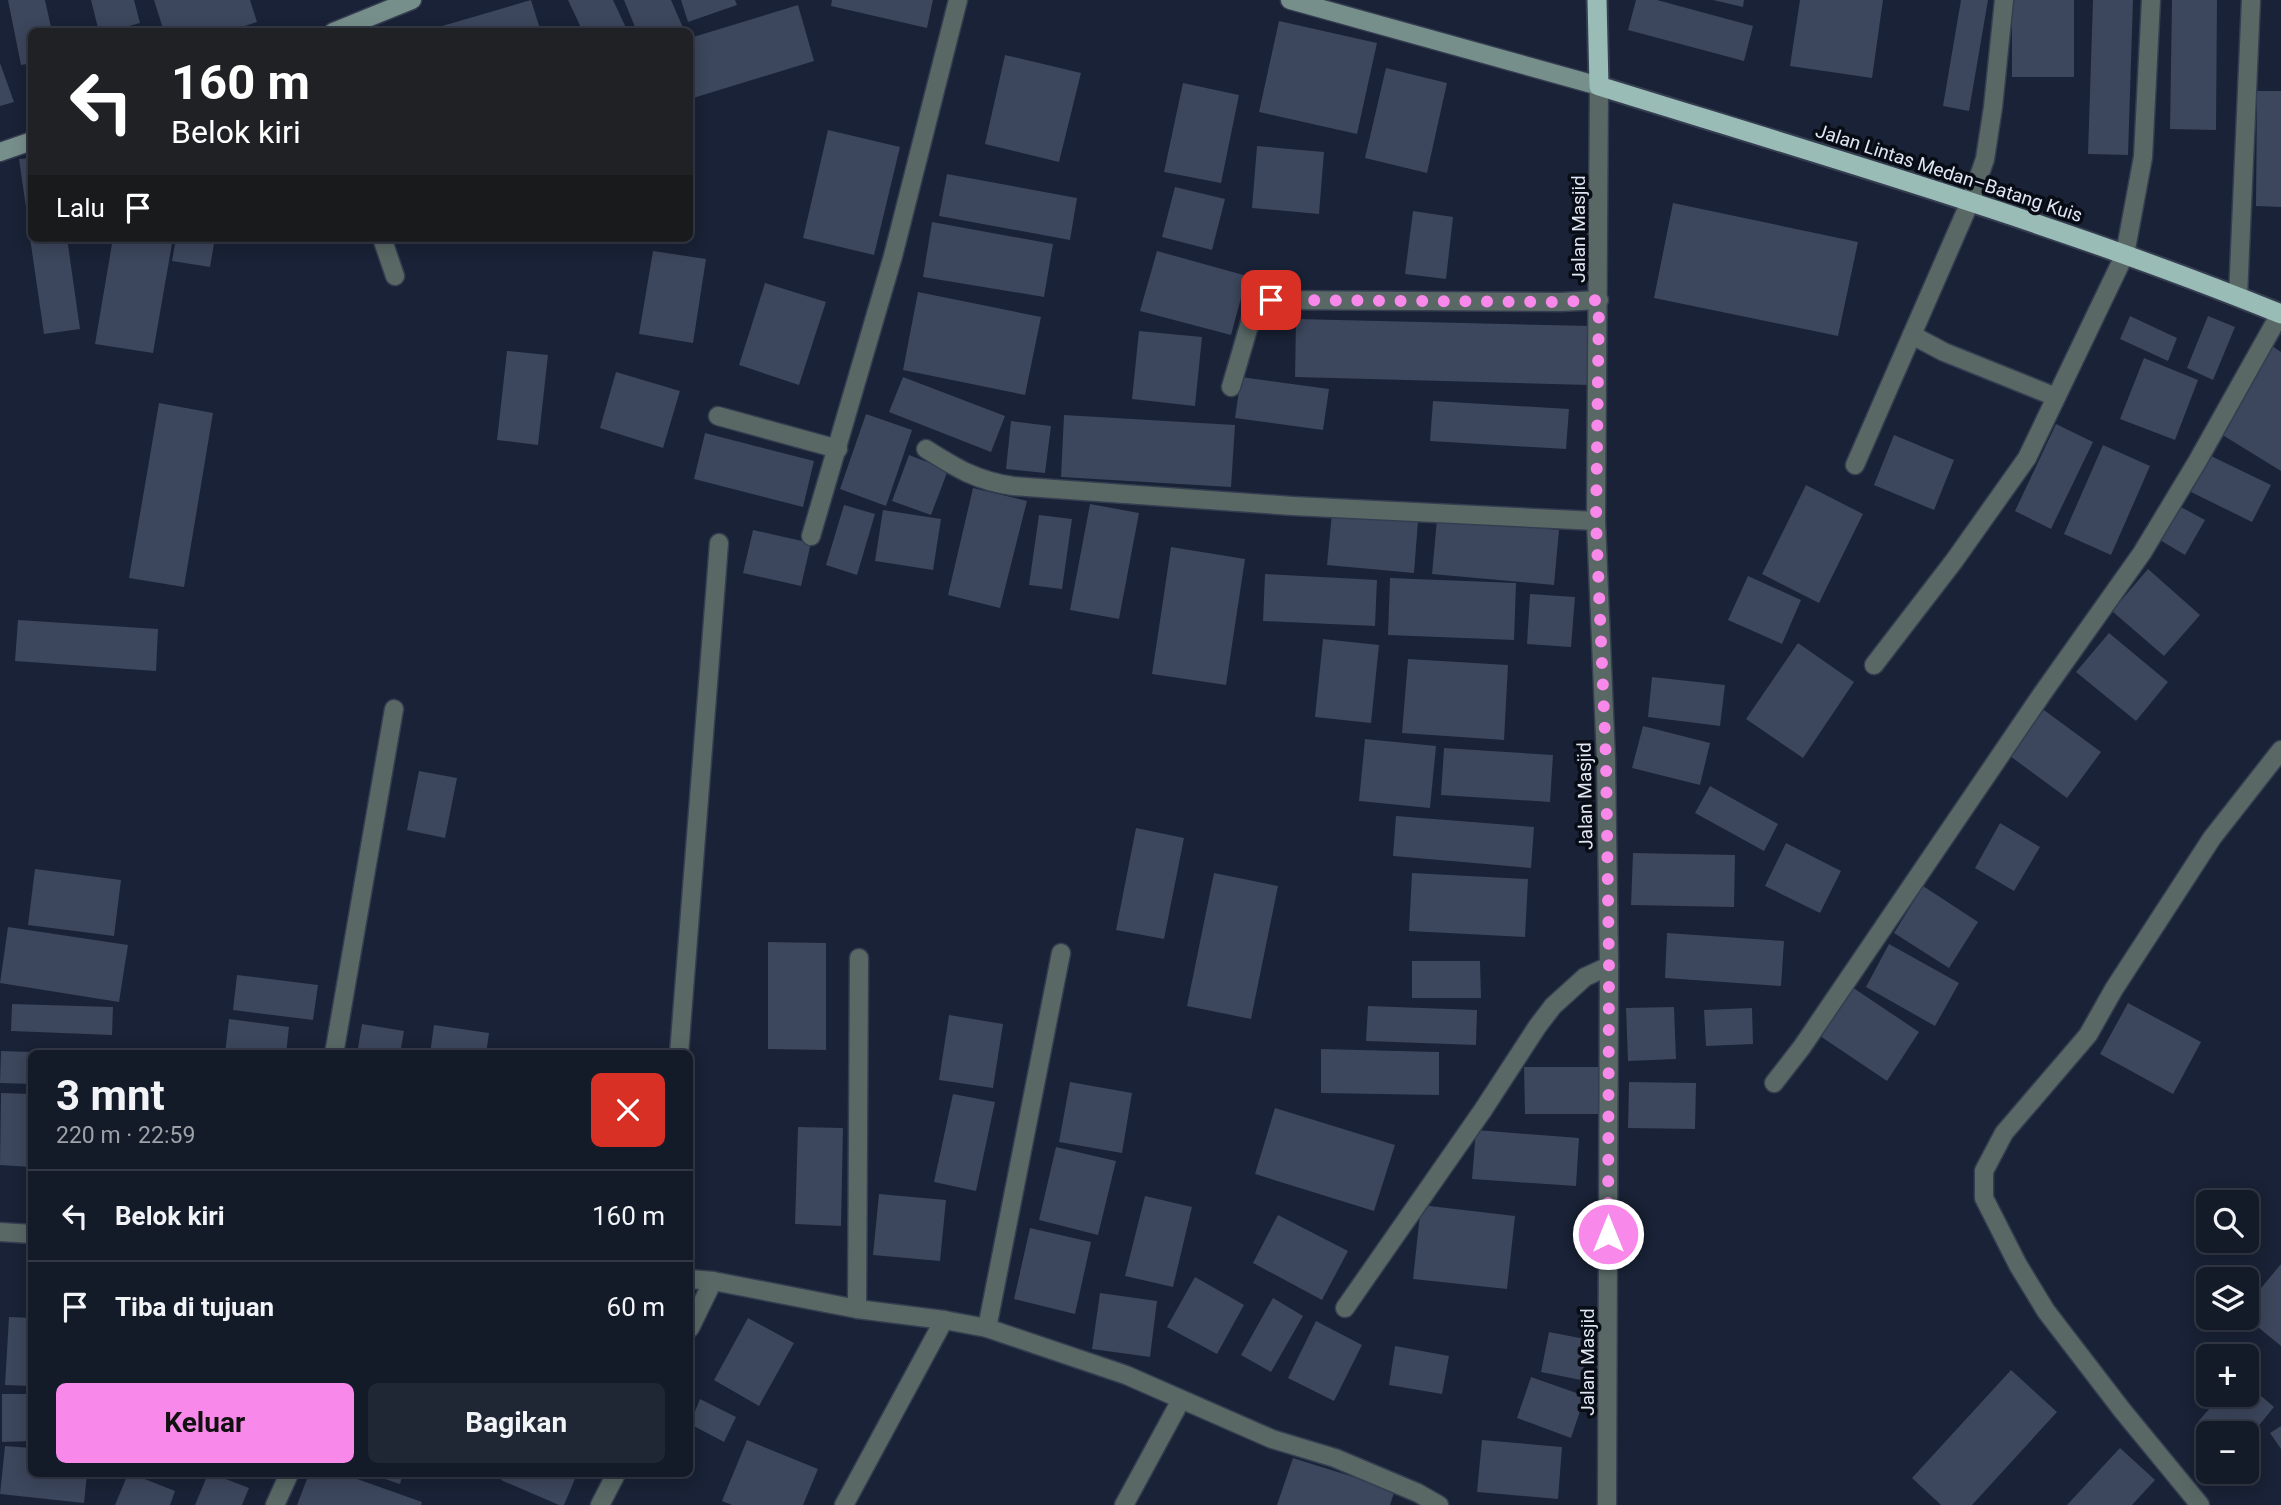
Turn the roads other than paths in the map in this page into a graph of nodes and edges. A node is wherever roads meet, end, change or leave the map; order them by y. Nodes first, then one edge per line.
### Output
1 (412, 0) edge
2 (958, 0) edge
3 (1290, 0) edge
4 (1597, 0) edge
5 (2004, 0) edge
6 (2151, 0) edge
7 (2251, 0) edge
8 (343, 28) edge
9 (1599, 86) junction
10 (28, 142) edge
11 (0, 152) edge
12 (1970, 202) junction
13 (384, 242) edge
14 (2125, 254) junction
15 (395, 276) dead end
16 (2238, 296) junction
17 (1599, 300) junction
18 (2280, 314) edge
19 (1912, 335) junction
20 (1231, 387) dead end
21 (2056, 397) junction
22 (718, 416) dead end
23 (838, 449) junction
24 (926, 449) dead end
25 (1855, 465) dead end
26 (1596, 521) junction
27 (811, 536) dead end
28 (719, 543) dead end
29 (1874, 665) dead end
30 (394, 709) dead end
31 (2281, 750) edge
32 (1061, 953) dead end
33 (859, 958) dead end
34 (1609, 966) junction
35 (335, 1050) edge
36 (679, 1050) edge
37 (1774, 1083) dead end
38 (0, 1232) edge
39 (28, 1234) edge
40 (693, 1279) edge
41 (713, 1281) junction
42 (1345, 1308) dead end
43 (857, 1309) junction
44 (944, 1320) junction
45 (693, 1322) edge
46 (987, 1328) junction
47 (1181, 1400) junction
48 (288, 1477) edge
49 (614, 1477) edge
50 (275, 1505) edge
51 (600, 1505) edge
52 (844, 1505) edge
53 (1124, 1505) edge
54 (1439, 1505) edge
55 (1607, 1505) edge
56 (2200, 1505) edge

1 - 8 main road
2 - 23 street
3 - 9 main road
4 - 9 highway
5 - 12 street
6 - 14 street
7 - 16 street
9 - 12 highway, Jalan Lintas Medan–Batang Kuis
9 - 17 street, Jalan Masjid
10 - 11 main road
12 - 14 highway, Jalan Lintas Medan–Batang Kuis
12 - 19 street
13 - 15 street
14 - 16 highway, Jalan Lintas Medan–Batang Kuis
14 - 21 street
16 - 18 highway, Jalan Lintas Medan–Batang Kuis
17 - 20 street
17 - 26 street, Jalan Masjid
18 - 37 street
19 - 21 street
19 - 25 street
21 - 29 street
22 - 23 street
23 - 27 street
24 - 26 street
26 - 34 street, Jalan Masjid
28 - 36 street
30 - 35 street
31 - 56 street
32 - 46 street
33 - 43 street
34 - 42 street
34 - 55 street, Jalan Masjid
38 - 39 street
40 - 41 street
41 - 43 street
41 - 45 street
43 - 44 street
44 - 46 street
44 - 52 street
46 - 47 street
47 - 53 street
47 - 54 street
48 - 50 street
49 - 51 street

